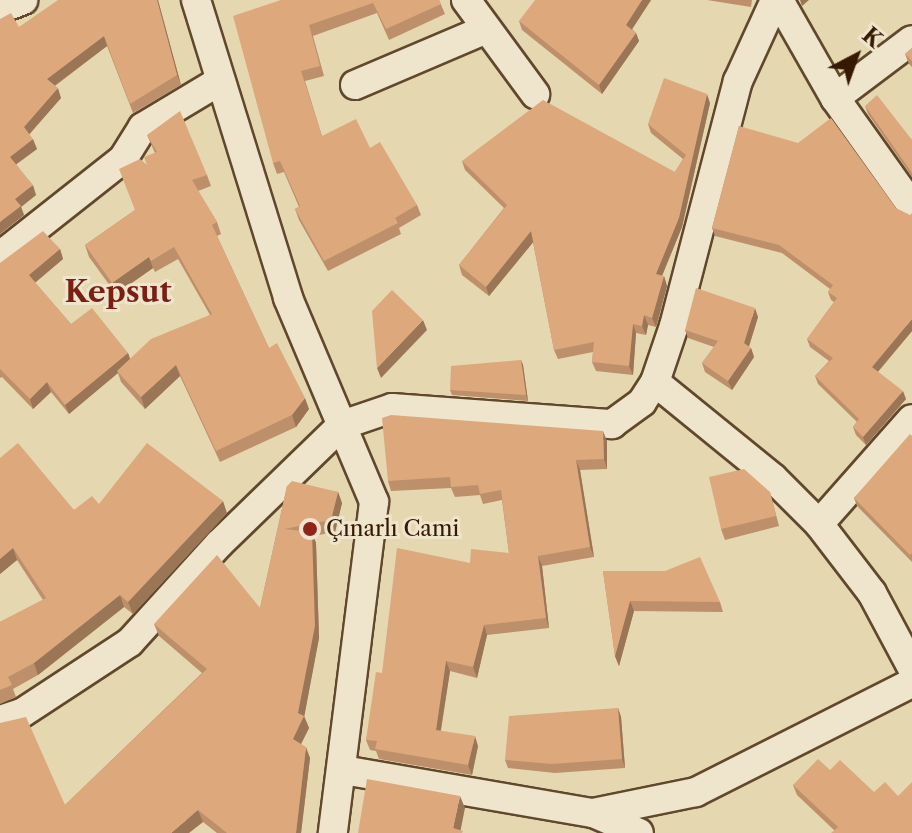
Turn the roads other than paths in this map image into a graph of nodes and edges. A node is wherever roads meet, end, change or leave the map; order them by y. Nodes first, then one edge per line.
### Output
1 (23, 0) edge
2 (196, 0) edge
3 (466, 0) edge
4 (777, 0) edge
5 (0, 9) edge
6 (486, 29) junction
7 (912, 40) edge
8 (220, 81) junction
9 (355, 85) dead end
10 (535, 94) dead end
11 (835, 98) junction
12 (912, 206) edge
13 (0, 256) edge
14 (655, 382) junction
15 (912, 419) edge
16 (342, 425) junction
17 (819, 524) junction
18 (912, 668) edge
19 (912, 683) edge
20 (0, 720) edge
21 (343, 770) junction
22 (593, 813) junction
23 (333, 833) edge
24 (639, 833) edge

1 - 5 street
2 - 8 street
3 - 6 street
4 - 11 street
4 - 14 street
6 - 9 street
6 - 10 street
7 - 11 street
8 - 13 street
8 - 16 street
11 - 12 street
14 - 16 street
14 - 17 street
15 - 17 street
16 - 20 street
16 - 21 street
17 - 18 street
19 - 22 street
21 - 22 street
21 - 23 street
22 - 24 street

